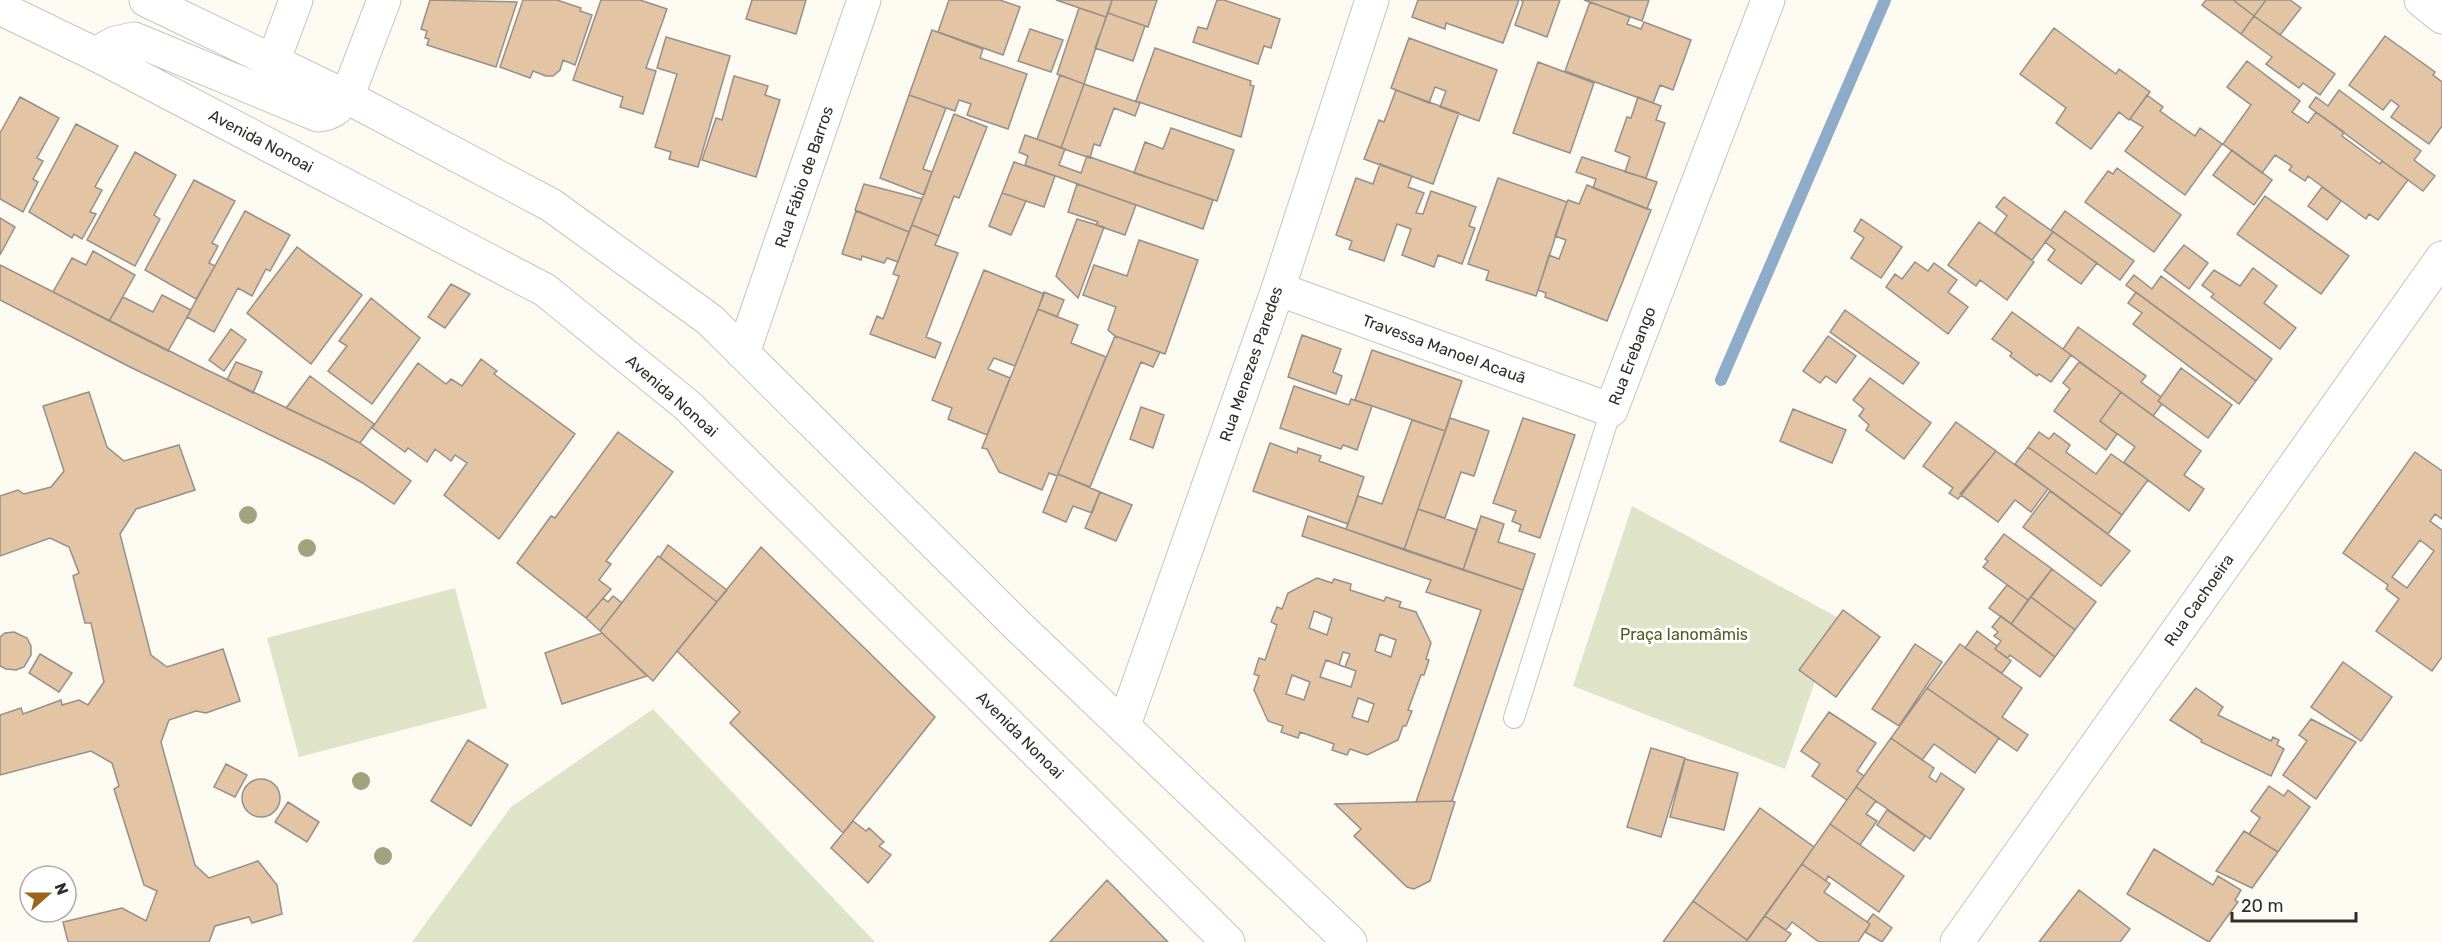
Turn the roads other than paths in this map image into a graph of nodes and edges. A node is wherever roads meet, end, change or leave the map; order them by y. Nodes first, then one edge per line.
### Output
1 (146, 0) edge
2 (296, 0) edge
3 (384, 0) edge
4 (864, 0) edge
5 (1372, 0) edge
6 (1768, 0) edge
7 (2421, 0) edge
8 (0, 8) edge
9 (2442, 17) edge
10 (95, 54) junction
11 (273, 62) junction
12 (346, 97) junction
13 (2442, 258) edge
14 (1278, 289) junction
15 (743, 353) junction
16 (1611, 410) junction
17 (1514, 718) dead end
18 (1124, 725) junction
19 (1228, 942) edge
20 (1350, 942) edge
21 (1957, 942) edge

1 - 11 main road
2 - 11 main road
3 - 12 main road
4 - 15 main road, Rua Fábio de Barros
5 - 14 main road, Rua Menezes Paredes
6 - 16 main road, Rua Erebango
7 - 9 main road
8 - 10 main road, Avenida Nonoai
10 - 12 main road
10 - 19 main road, Avenida Nonoai
11 - 12 main road
12 - 15 main road
13 - 21 main road, Rua Cachoeira
14 - 16 main road, Travessa Manoel Acauã
14 - 18 main road, Rua Menezes Paredes
15 - 18 main road
16 - 17 lane, Rua Erebango
18 - 20 main road

